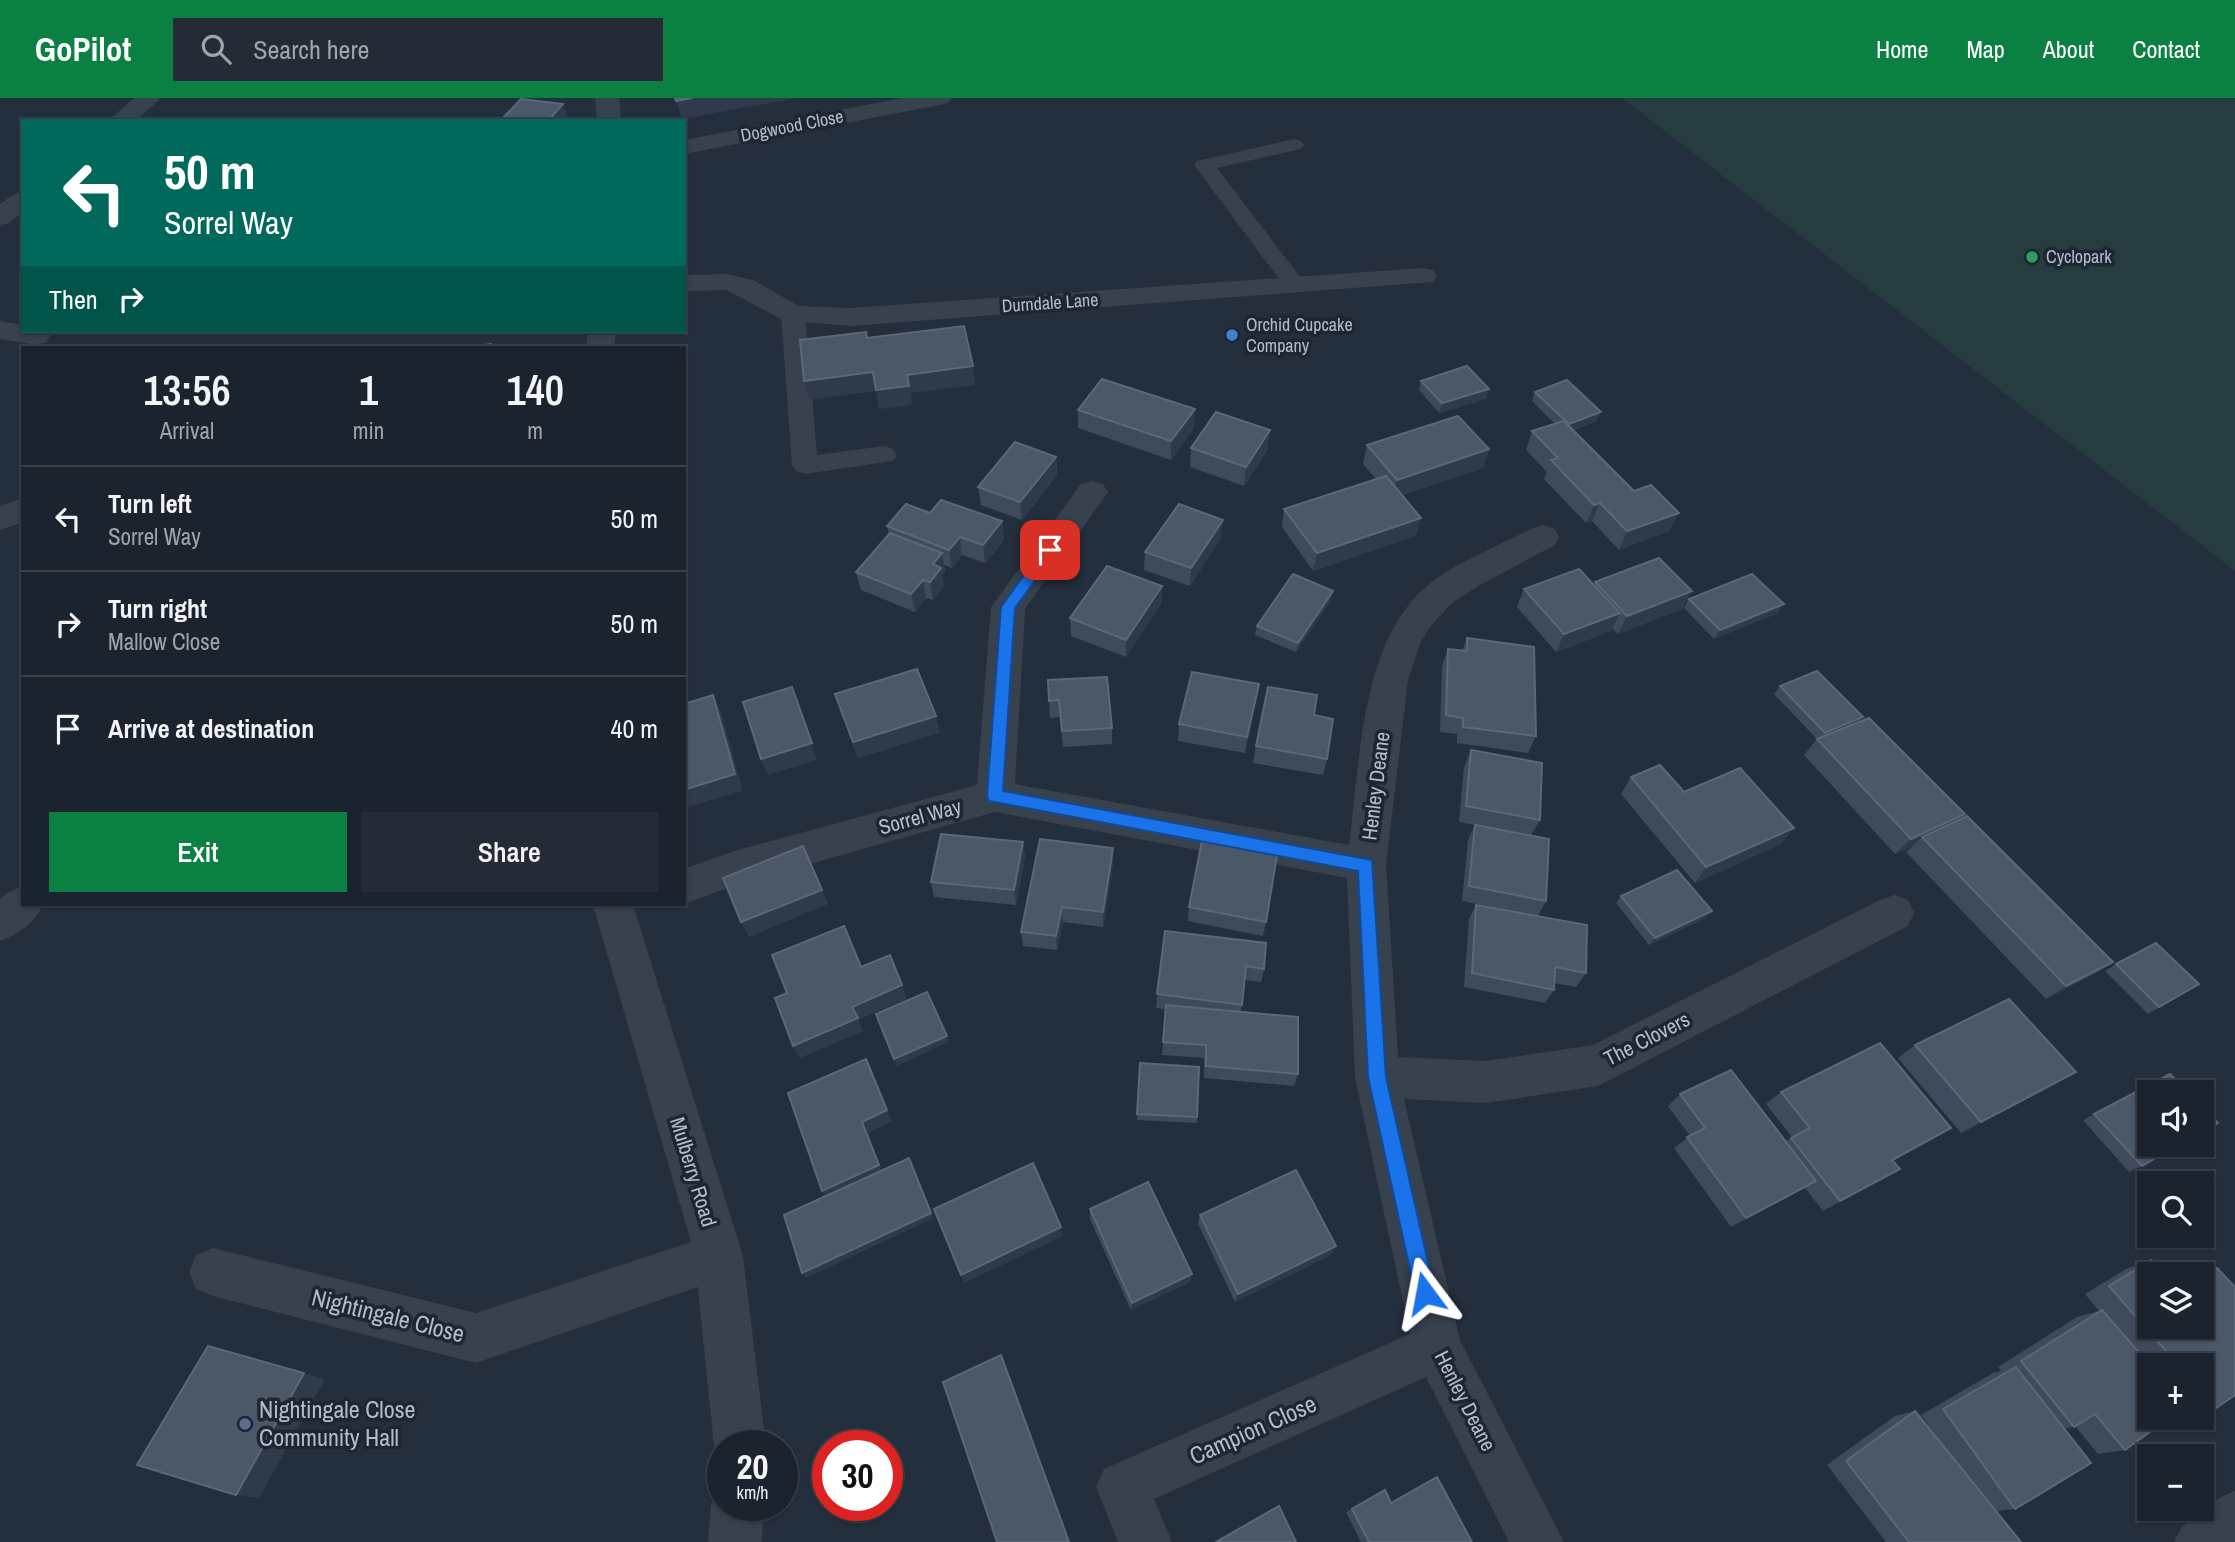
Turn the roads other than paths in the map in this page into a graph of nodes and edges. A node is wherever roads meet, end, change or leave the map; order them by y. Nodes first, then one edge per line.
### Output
1 (149, 98) edge
2 (607, 98) edge
3 (940, 98) edge
4 (123, 119) edge
5 (609, 119) edge
6 (1294, 145) dead end
7 (686, 147) edge
8 (21, 201) edge
9 (0, 217) edge
10 (1423, 276) dead end
11 (686, 283) edge
12 (1296, 286) junction
13 (793, 314) junction
14 (0, 330) edge
15 (36, 336) dead end
16 (884, 455) dead end
17 (1092, 492) dead end
18 (21, 510) edge
19 (0, 519) edge
20 (1544, 537) dead end
21 (995, 796) junction
22 (1366, 865) junction
23 (686, 886) edge
24 (21, 906) edge
25 (623, 908) edge
26 (1894, 914) dead end
27 (0, 923) edge
28 (1377, 1077) junction
29 (719, 1256) junction
30 (213, 1272) dead end
31 (1437, 1348) junction
32 (738, 1430) edge
33 (737, 1521) edge
34 (736, 1542) edge
35 (1145, 1542) edge
36 (1537, 1542) edge

1 - 4 street
2 - 5 street
3 - 7 street, Dogwood Close
6 - 12 lane
8 - 9 street
10 - 12 street, Durndale Lane
11 - 13 street, Durndale Lane
12 - 13 street, Durndale Lane
13 - 16 lane
14 - 15 street
17 - 21 street
18 - 19 street
20 - 22 street, Henley Deane
21 - 22 street, Sorrel Way
21 - 23 street, Sorrel Way
22 - 28 street, Henley Deane
24 - 27 street
25 - 29 street, Mulberry Road
26 - 28 street, The Clovers
28 - 31 street, Henley Deane
29 - 30 street, Nightingale Close
29 - 32 street, Mulberry Road
31 - 35 street, Campion Close
31 - 36 street, Henley Deane
33 - 34 street

